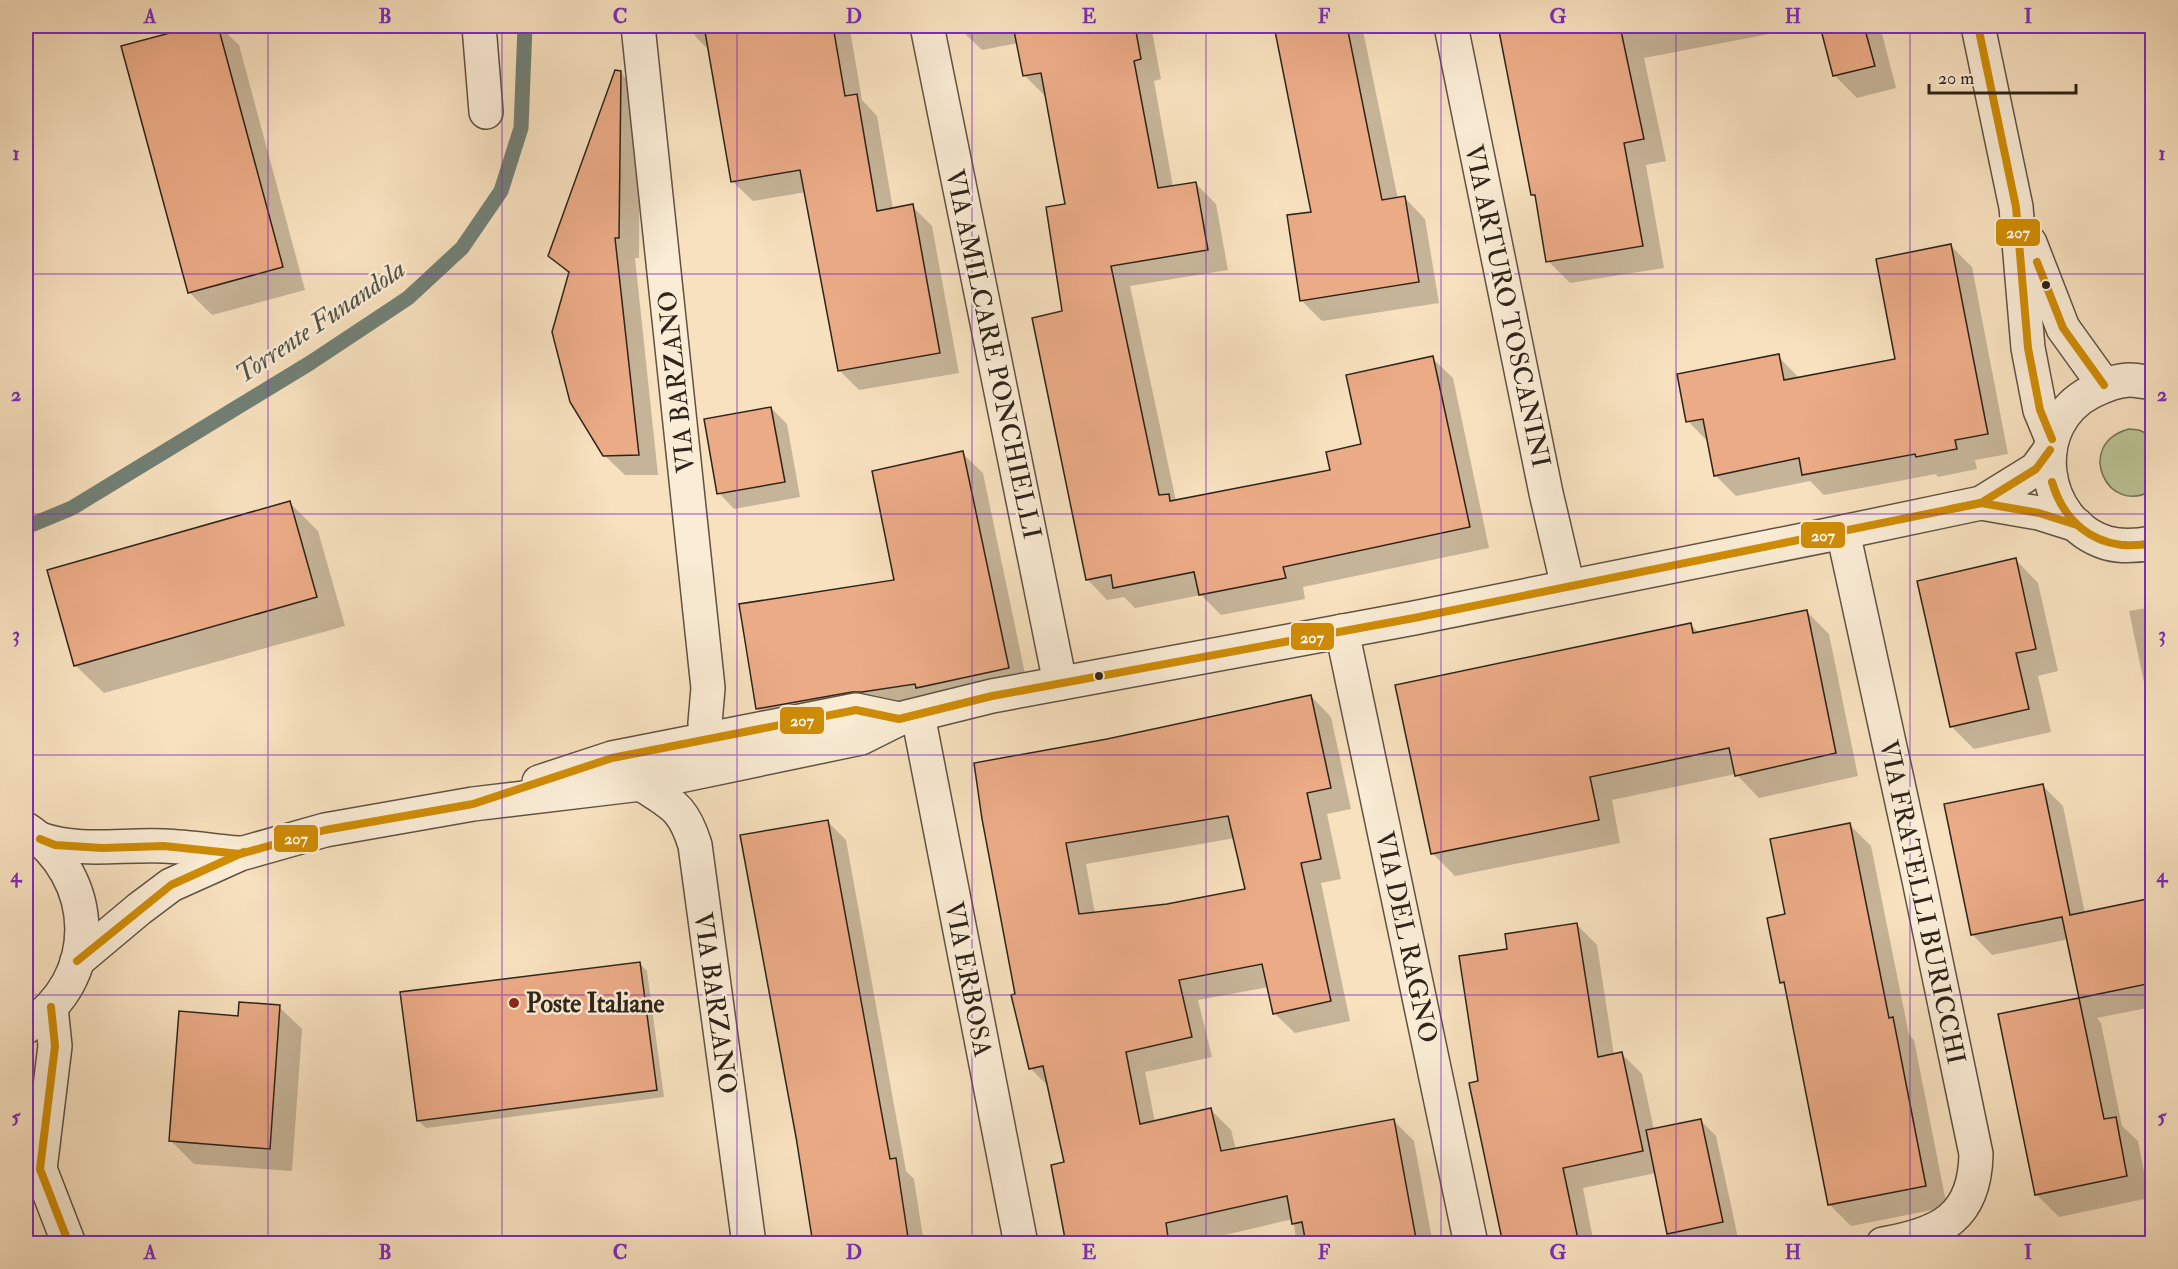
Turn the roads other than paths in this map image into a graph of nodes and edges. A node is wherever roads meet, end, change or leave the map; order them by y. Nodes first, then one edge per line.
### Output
1 (478, 26) edge
2 (638, 26) edge
3 (927, 26) edge
4 (1451, 26) edge
5 (1978, 26) edge
6 (486, 112) dead end
7 (2016, 207) junction
8 (2152, 383) edge
9 (2104, 385) junction
10 (2051, 444) junction
11 (1981, 502) junction
12 (2077, 525) junction
13 (1843, 532) junction
14 (2152, 543) edge
15 (1568, 587) junction
16 (1342, 631) junction
17 (1060, 683) junction
18 (909, 717) junction
19 (707, 739) junction
20 (641, 784) junction
21 (473, 804) junction
22 (33, 834) edge
23 (240, 854) junction
24 (77, 961) junction
25 (51, 1007) junction
26 (26, 1027) edge
27 (33, 1159) edge
28 (1896, 1241) edge
29 (69, 1244) edge
30 (749, 1244) edge
31 (1021, 1244) edge
32 (1471, 1244) edge

1 - 6 street
2 - 19 street, VIA BARZANO
3 - 17 street, VIA AMILCARE PONCHIELLI
4 - 15 street, VIA ARTURO TOSCANINI
5 - 7 street
7 - 9 street
7 - 10 street
8 - 9 street
9 - 10 street
10 - 11 street
10 - 12 street
11 - 12 street
11 - 13 street
12 - 14 street
13 - 15 street
13 - 28 street, VIA FRATELLI BURICCHI
15 - 16 street
16 - 17 street
16 - 32 street, VIA DEL RAGNO
17 - 18 street
18 - 19 street
18 - 20 street
18 - 31 street, VIA ERBOSA
19 - 21 street
20 - 21 street
20 - 30 street, VIA BARZANO
21 - 23 street
22 - 23 street
22 - 24 street
23 - 24 street
24 - 25 street
25 - 26 street
25 - 27 street
27 - 29 street

